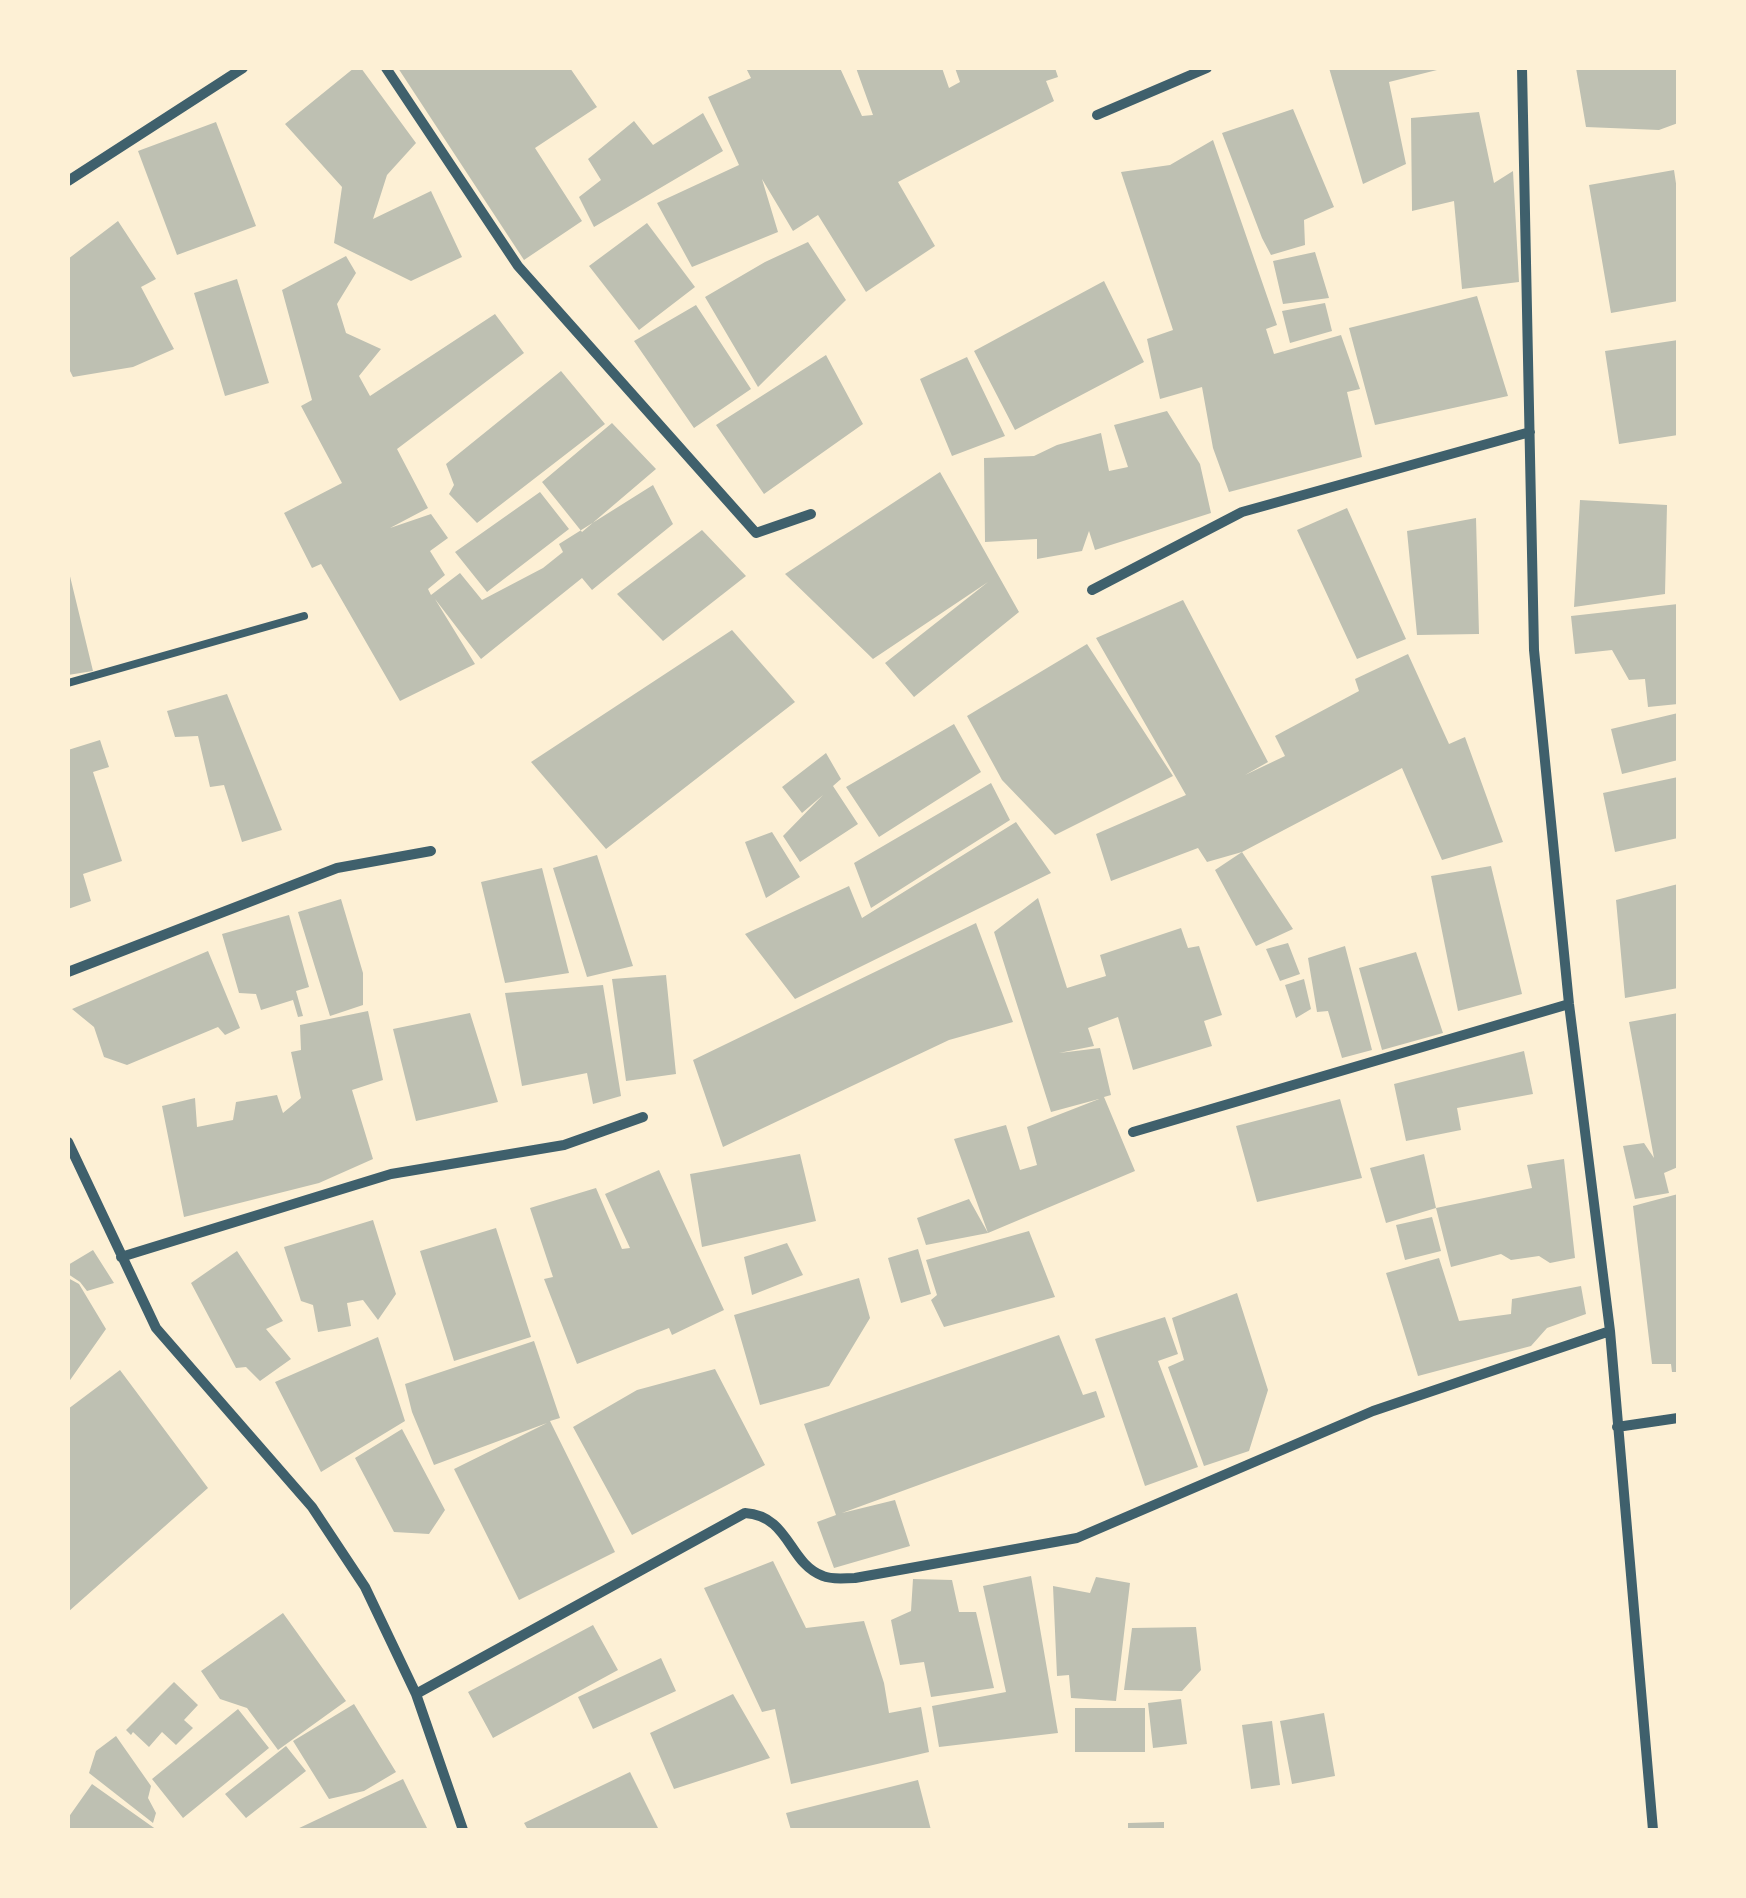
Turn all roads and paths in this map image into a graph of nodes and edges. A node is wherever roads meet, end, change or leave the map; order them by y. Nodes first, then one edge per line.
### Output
1 (243, 68) edge
2 (386, 68) edge
3 (1207, 68) edge
4 (1522, 68) edge
5 (1097, 116) dead end
6 (68, 181) edge
7 (1530, 432) junction
8 (810, 514) dead end
9 (1092, 590) dead end
10 (304, 616) dead end
11 (68, 683) edge
12 (431, 851) dead end
13 (68, 972) edge
14 (1569, 1004) junction
15 (643, 1117) dead end
16 (1133, 1132) dead end
17 (68, 1142) edge
18 (121, 1256) junction
19 (1610, 1331) junction
20 (1678, 1418) edge
21 (1617, 1426) junction
22 (416, 1694) junction
23 (463, 1830) edge
24 (1653, 1830) edge

1 - 6 street
2 - 8 street
3 - 5 street
4 - 7 street
7 - 9 street
7 - 14 street
10 - 11 lane
12 - 13 street
14 - 16 street
14 - 19 street
15 - 18 street
17 - 18 street
18 - 22 street
19 - 21 street
19 - 22 street
20 - 21 street
21 - 24 street
22 - 23 street

